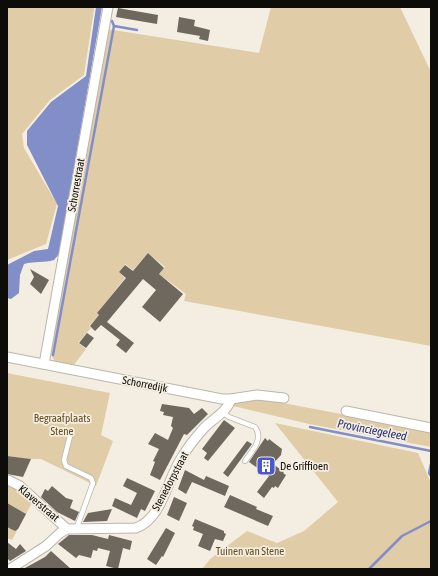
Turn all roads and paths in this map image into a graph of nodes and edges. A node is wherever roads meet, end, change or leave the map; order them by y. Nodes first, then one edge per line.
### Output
1 (108, 7) edge
2 (7, 356) edge
3 (44, 364) junction
4 (284, 398) dead end
5 (231, 399) junction
6 (346, 411) dead end
7 (222, 412) junction
8 (431, 428) edge
9 (70, 436) dead end
10 (245, 461) dead end
11 (8, 480) dead end
12 (77, 527) junction
13 (68, 528) junction
14 (10, 569) edge

1 - 3 street, Schorrestraat
2 - 3 street, Schorredijk
3 - 5 street, Schorredijk
4 - 5 street, Schorredijk
5 - 7 street, Stenedorpstraat
6 - 8 street
7 - 10 lane
7 - 12 street, Stenedorpstraat
9 - 12 lane
11 - 13 street, Klaverstraat
12 - 13 street, Stenedorpstraat
13 - 14 street

